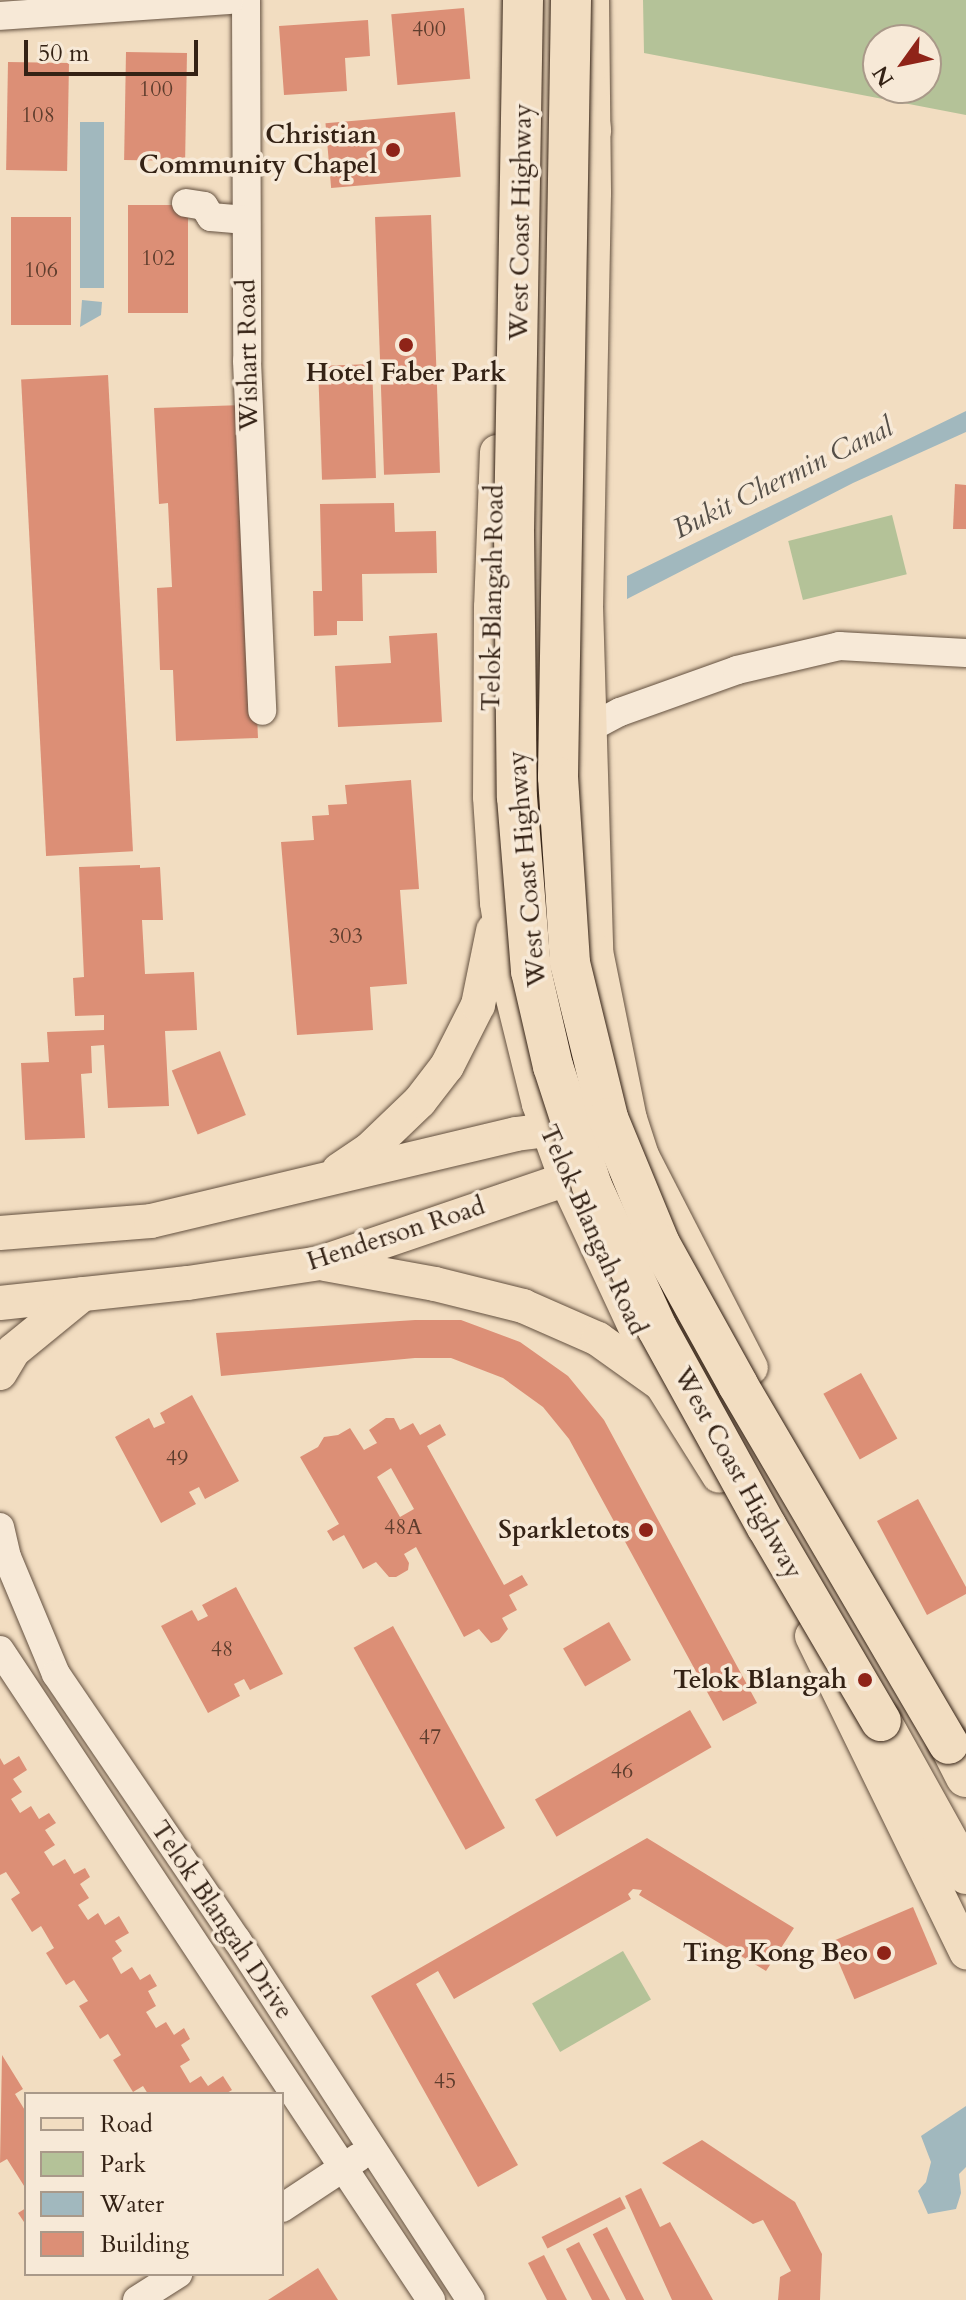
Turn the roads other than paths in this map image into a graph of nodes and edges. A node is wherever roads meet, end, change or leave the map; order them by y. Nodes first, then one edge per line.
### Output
1 (229, 0) edge
2 (246, 0) edge
3 (504, 0) edge
4 (523, 0) edge
5 (572, 0) edge
6 (592, 0) edge
7 (0, 16) edge
8 (591, 130) junction
9 (195, 205) dead end
10 (246, 208) junction
11 (966, 653) edge
12 (262, 711) dead end
13 (588, 729) junction
14 (490, 797) junction
15 (497, 903) junction
16 (630, 1119) junction
17 (548, 1130) junction
18 (642, 1156) junction
19 (330, 1177) junction
20 (566, 1179) junction
21 (0, 1233) edge
22 (320, 1263) junction
23 (84, 1293) junction
24 (0, 1303) edge
25 (0, 1373) edge
26 (662, 1385) junction
27 (835, 1515) junction
28 (0, 1527) edge
29 (777, 1569) junction
30 (0, 1650) edge
31 (962, 1755) edge
32 (966, 1874) edge
33 (966, 1952) edge
34 (373, 2148) junction
35 (345, 2167) junction
36 (284, 2207) edge
37 (175, 2276) edge
38 (137, 2300) edge
39 (431, 2300) edge
40 (471, 2300) edge

1 - 7 street
2 - 10 street, Wishart Road
3 - 14 main road, Telok Blangah Road
4 - 32 highway, West Coast Highway, bridge
5 - 8 highway
5 - 31 highway, West Coast Highway, bridge
6 - 8 main road
8 - 13 main road
9 - 10 street
10 - 12 street, Wishart Road
11 - 13 street
13 - 14 street
13 - 16 main road
14 - 15 main road, Telok Blangah Road
15 - 17 main road, Telok Blangah Road
15 - 19 main road
16 - 17 main road
16 - 18 main road
17 - 19 main road
17 - 20 main road, Telok Blangah Road
18 - 20 main road, Henderson Road
18 - 27 main road
19 - 21 main road
20 - 22 main road, Henderson Road
20 - 26 main road, Telok Blangah Road
22 - 23 main road, Henderson Road
22 - 26 main road
23 - 24 main road, Henderson Road
23 - 25 main road
26 - 29 main road, Telok Blangah Road
27 - 29 main road
27 - 31 main road
28 - 34 street, Telok Blangah Drive
29 - 33 main road, Telok Blangah Road
30 - 35 street, Telok Blangah Drive
34 - 35 street
34 - 40 street, Telok Blangah Drive
35 - 36 street
35 - 39 street, Telok Blangah Drive
37 - 38 street

